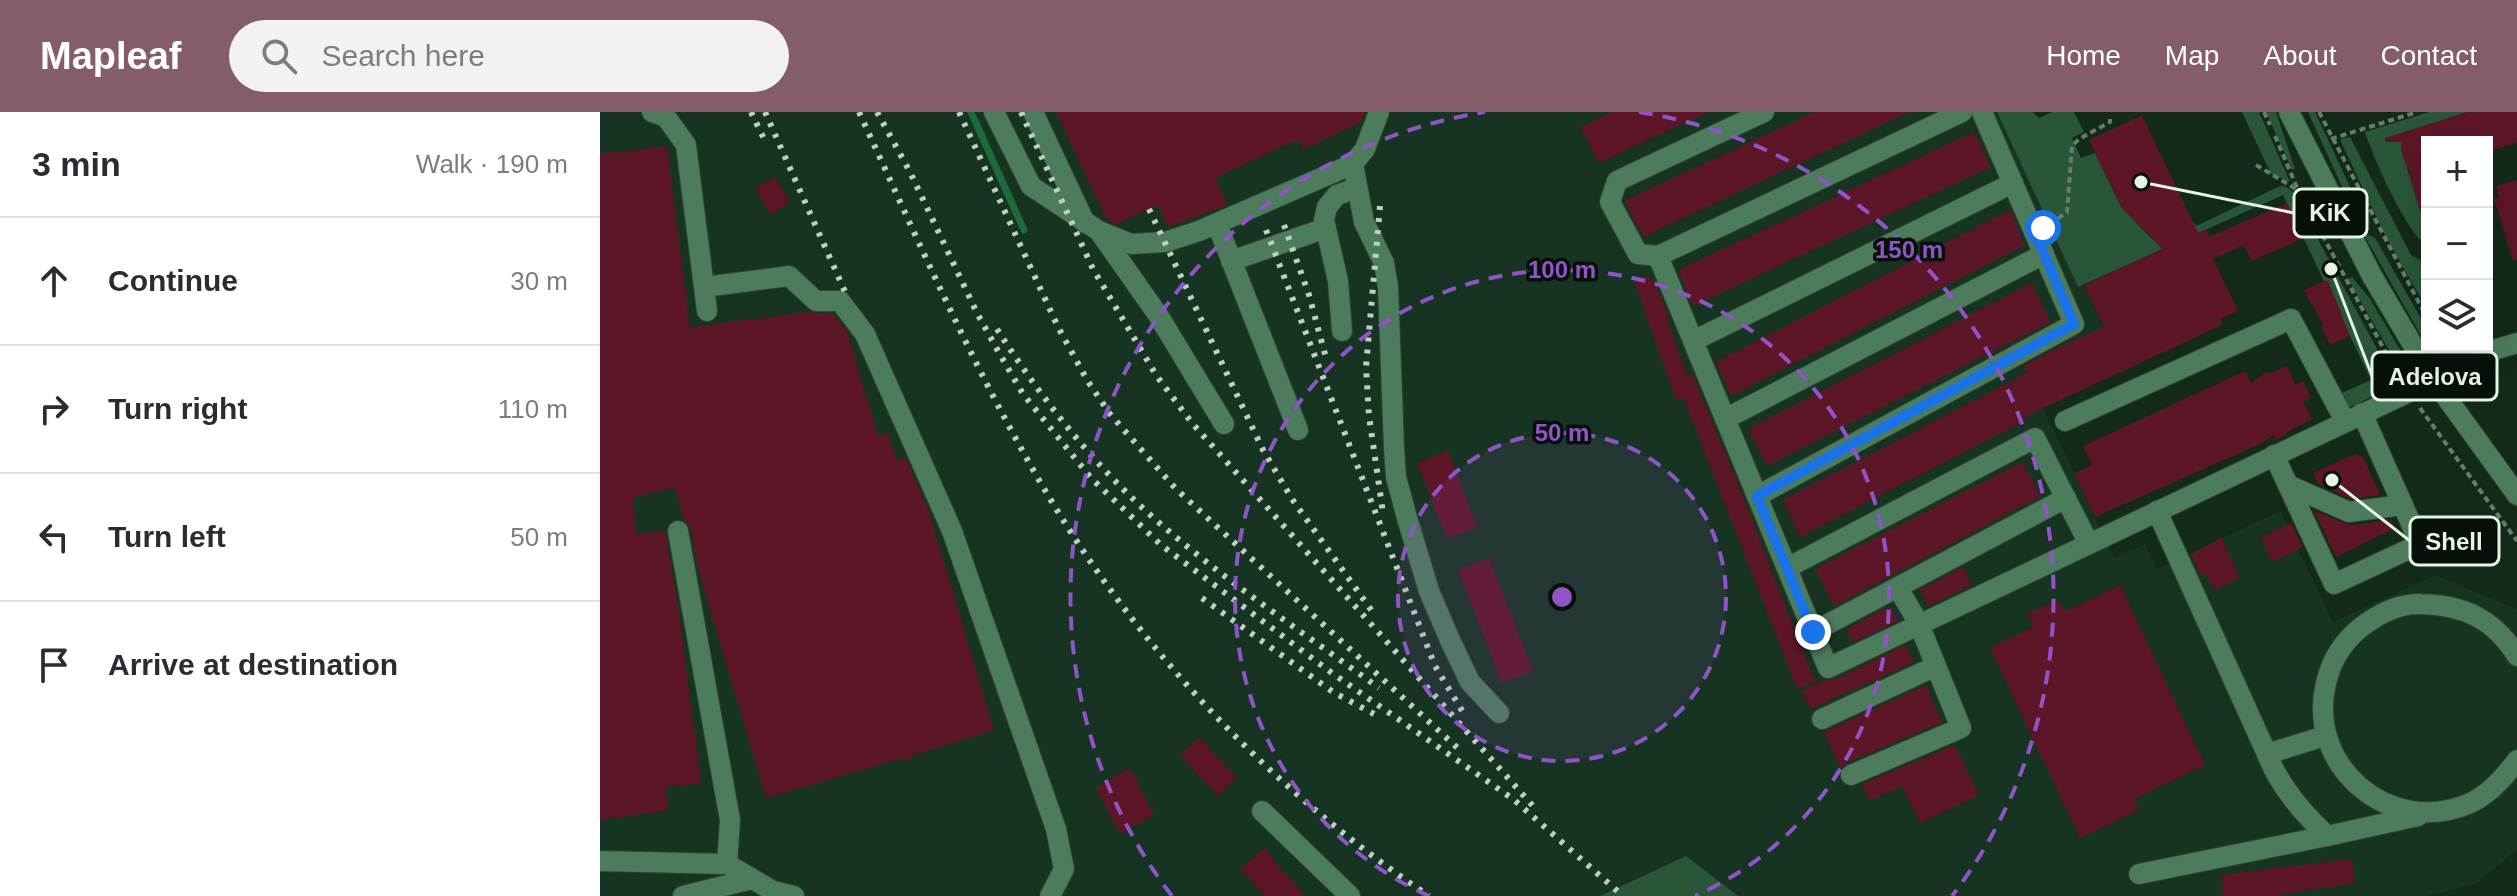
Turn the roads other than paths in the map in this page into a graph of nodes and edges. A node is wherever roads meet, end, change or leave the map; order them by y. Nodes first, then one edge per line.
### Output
1 (652, 112) edge
2 (994, 112) edge
3 (1033, 112) edge
4 (1379, 112) edge
5 (1764, 112) edge
6 (1962, 112) edge
7 (1982, 112) edge
8 (2289, 112) edge
9 (1353, 164) junction
10 (2013, 183) junction
11 (1357, 188) junction
12 (1217, 224) junction
13 (1092, 227) junction
14 (1326, 228) junction
15 (2040, 244) junction
16 (1658, 256) junction
17 (1231, 261) junction
18 (704, 287) junction
19 (707, 311) dead end
20 (1342, 331) dead end
21 (1693, 341) junction
22 (2517, 343) edge
23 (2433, 379) junction
24 (2354, 417) junction
25 (1725, 419) junction
26 (2065, 421) dead end
27 (1224, 424) dead end
28 (1298, 430) dead end
29 (2274, 455) junction
30 (2288, 485) junction
31 (2517, 495) edge
32 (1757, 496) junction
33 (2066, 498) junction
34 (2403, 505) junction
35 (2157, 511) junction
36 (678, 531) dead end
37 (2089, 544) junction
38 (1787, 568) junction
39 (1898, 588) junction
40 (1919, 624) junction
41 (1813, 632) junction
42 (2514, 642) edge
43 (1936, 666) junction
44 (1499, 713) dead end
45 (1822, 719) dead end
46 (2325, 736) junction
47 (2267, 754) junction
48 (2517, 760) edge
49 (1851, 775) dead end
50 (1262, 811) dead end
51 (2436, 812) junction
52 (2327, 836) junction
53 (600, 861) edge
54 (727, 864) junction
55 (2139, 874) dead end
56 (752, 879) junction
57 (683, 896) edge
58 (794, 896) edge
59 (1050, 896) edge
60 (1350, 896) edge

1 - 18 street
2 - 13 street
3 - 13 street
4 - 9 street
5 - 16 street
6 - 16 street
7 - 10 street
8 - 23 street
9 - 11 street
9 - 12 street
10 - 15 street
10 - 21 street
11 - 14 street
11 - 44 street
12 - 13 street
12 - 17 street
13 - 27 street
14 - 17 street
14 - 20 street
15 - 25 street
15 - 32 street
16 - 21 street
17 - 28 street
18 - 19 street
18 - 59 street
21 - 25 street
22 - 23 street
23 - 24 street
23 - 31 street
24 - 26 street
24 - 29 street
24 - 34 street
25 - 32 street
29 - 30 street
29 - 35 street
30 - 34 street
30 - 34 street
32 - 38 street
33 - 37 street
33 - 38 street
33 - 39 street
35 - 37 street
35 - 47 street
36 - 54 street
37 - 40 street
38 - 41 street
39 - 40 street
39 - 41 street
40 - 41 street
40 - 43 street
42 - 46 street
43 - 45 street
43 - 49 street
46 - 47 street
46 - 51 street
47 - 52 street
48 - 51 street
50 - 60 street
51 - 52 street
52 - 55 street
53 - 54 street
54 - 56 street
56 - 57 street
56 - 58 street

